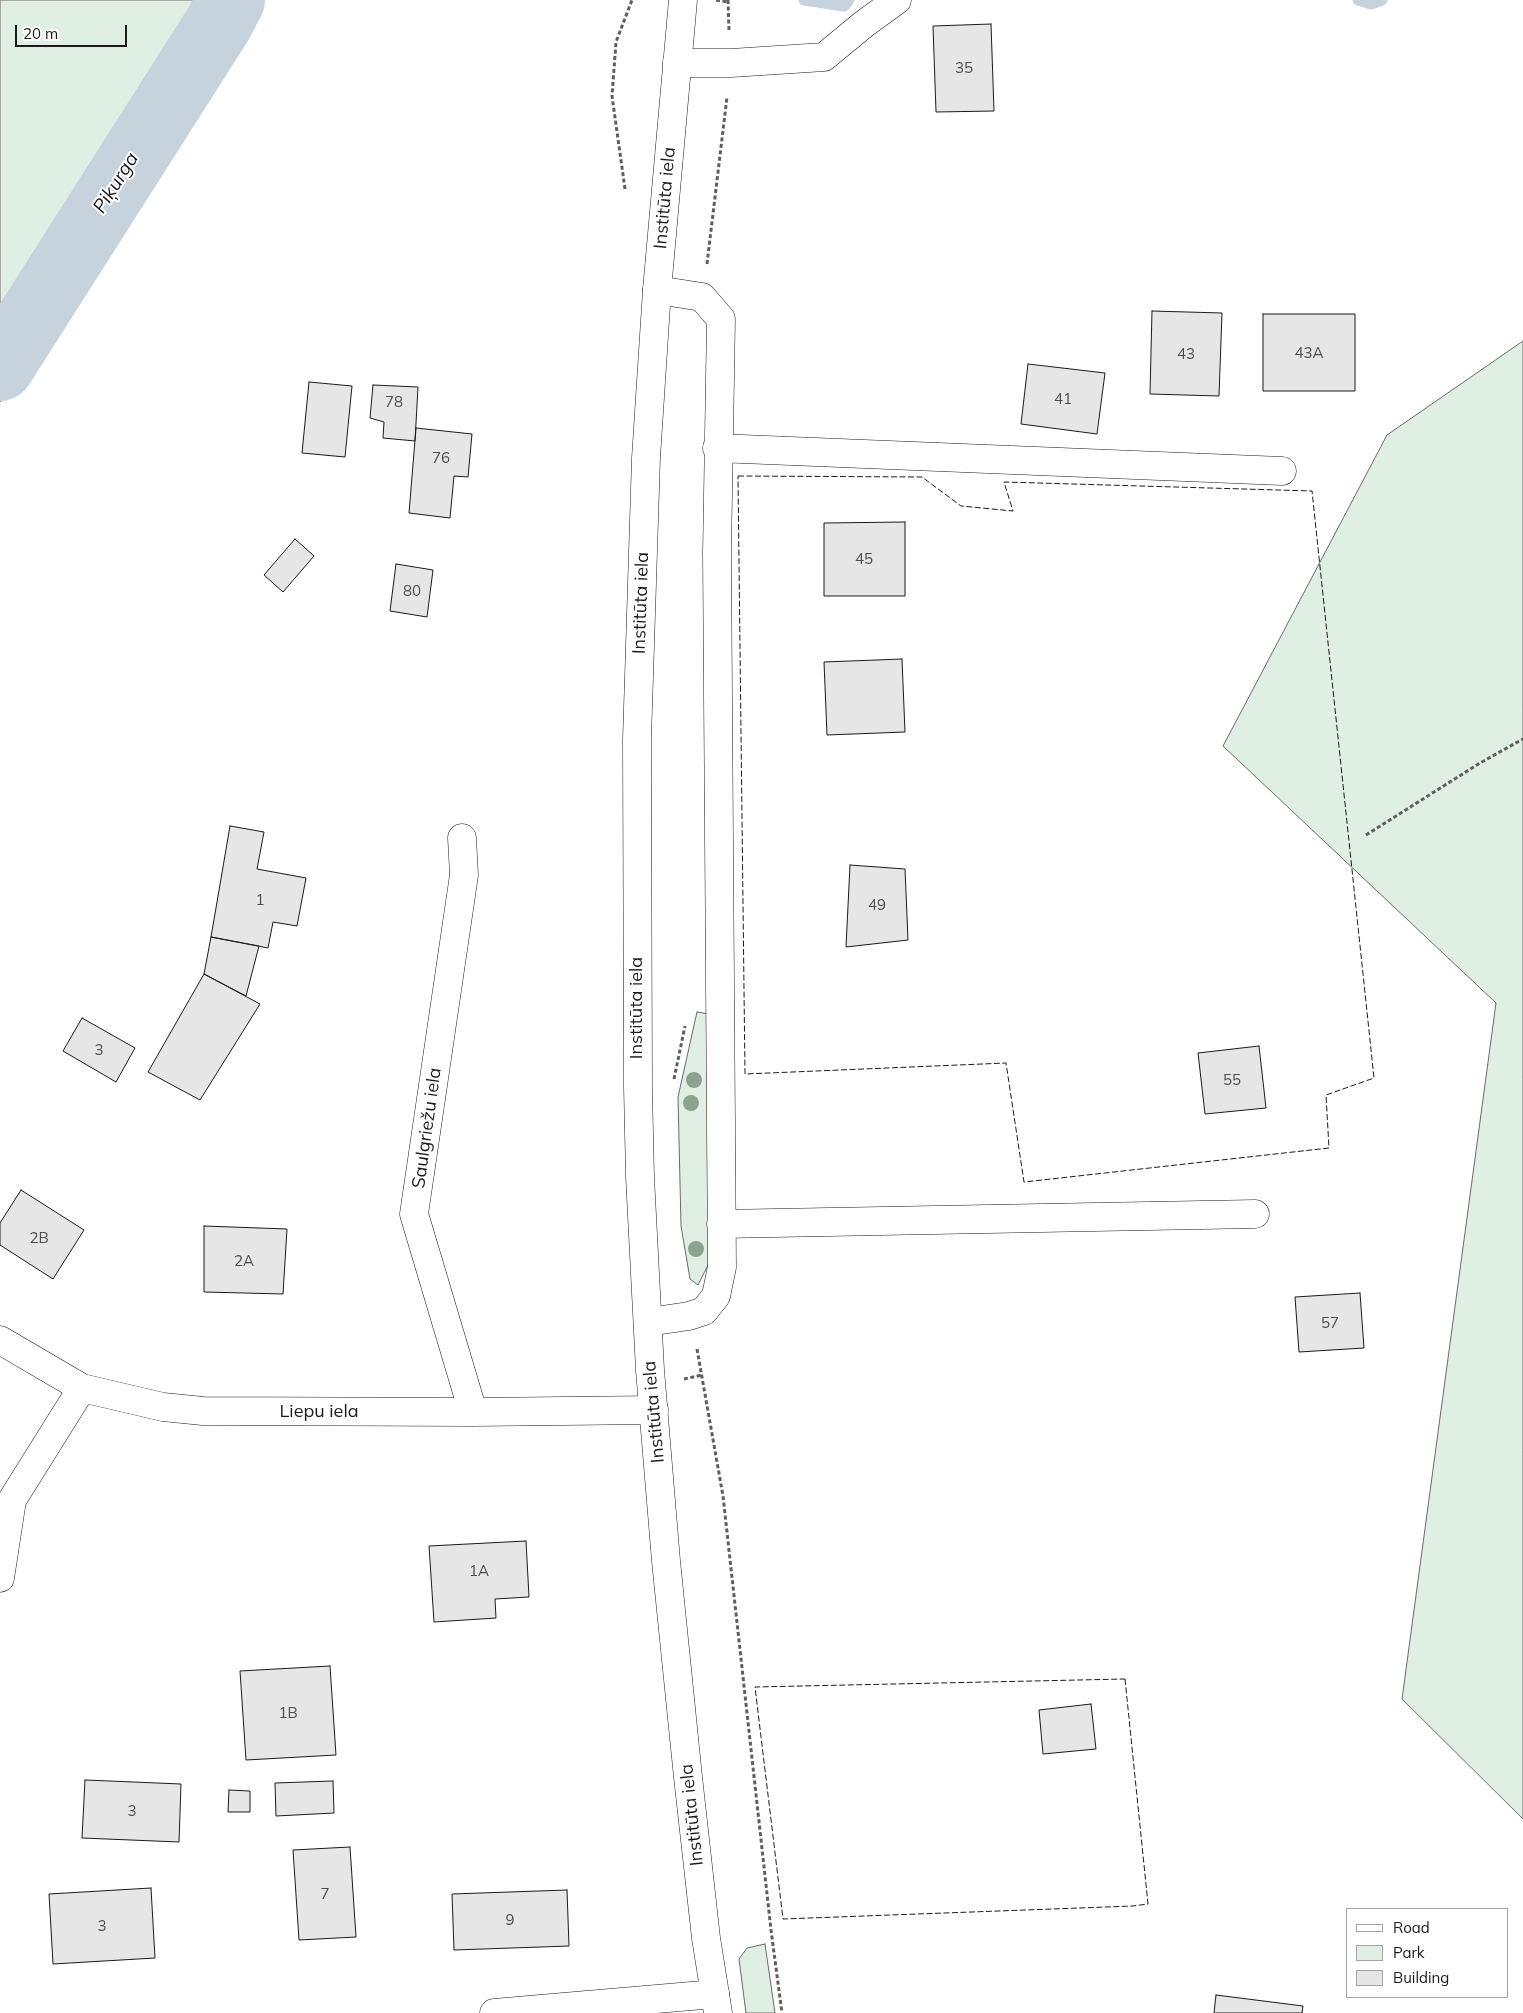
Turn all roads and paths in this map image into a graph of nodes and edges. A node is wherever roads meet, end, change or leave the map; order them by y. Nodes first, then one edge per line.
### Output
1 (632, 0) edge
2 (683, 0) edge
3 (712, 0) edge
4 (897, 0) edge
5 (728, 2) dead end
6 (677, 63) junction
7 (625, 189) dead end
8 (657, 290) junction
9 (717, 448) junction
10 (1282, 471) dead end
11 (1523, 739) edge
12 (1366, 835) dead end
13 (462, 838) dead end
14 (1255, 1214) dead end
15 (722, 1224) junction
16 (648, 1322) junction
17 (0, 1340) edge
18 (82, 1388) junction
19 (654, 1410) junction
20 (473, 1412) junction
21 (0, 1578) edge
22 (716, 2003) edge
23 (494, 2013) edge

1 - 7 path
2 - 6 street, Institūta iela
3 - 5 path
4 - 6 street
6 - 8 street, Institūta iela
8 - 9 street
8 - 16 street, Institūta iela
9 - 10 street
9 - 15 street
11 - 12 path
13 - 20 street, Saulgriežu iela
14 - 15 street
15 - 16 street
16 - 19 street, Institūta iela
17 - 18 street, Liepu iela
18 - 20 street, Liepu iela
18 - 21 street
19 - 20 street, Liepu iela
19 - 22 street, Institūta iela
22 - 23 street

